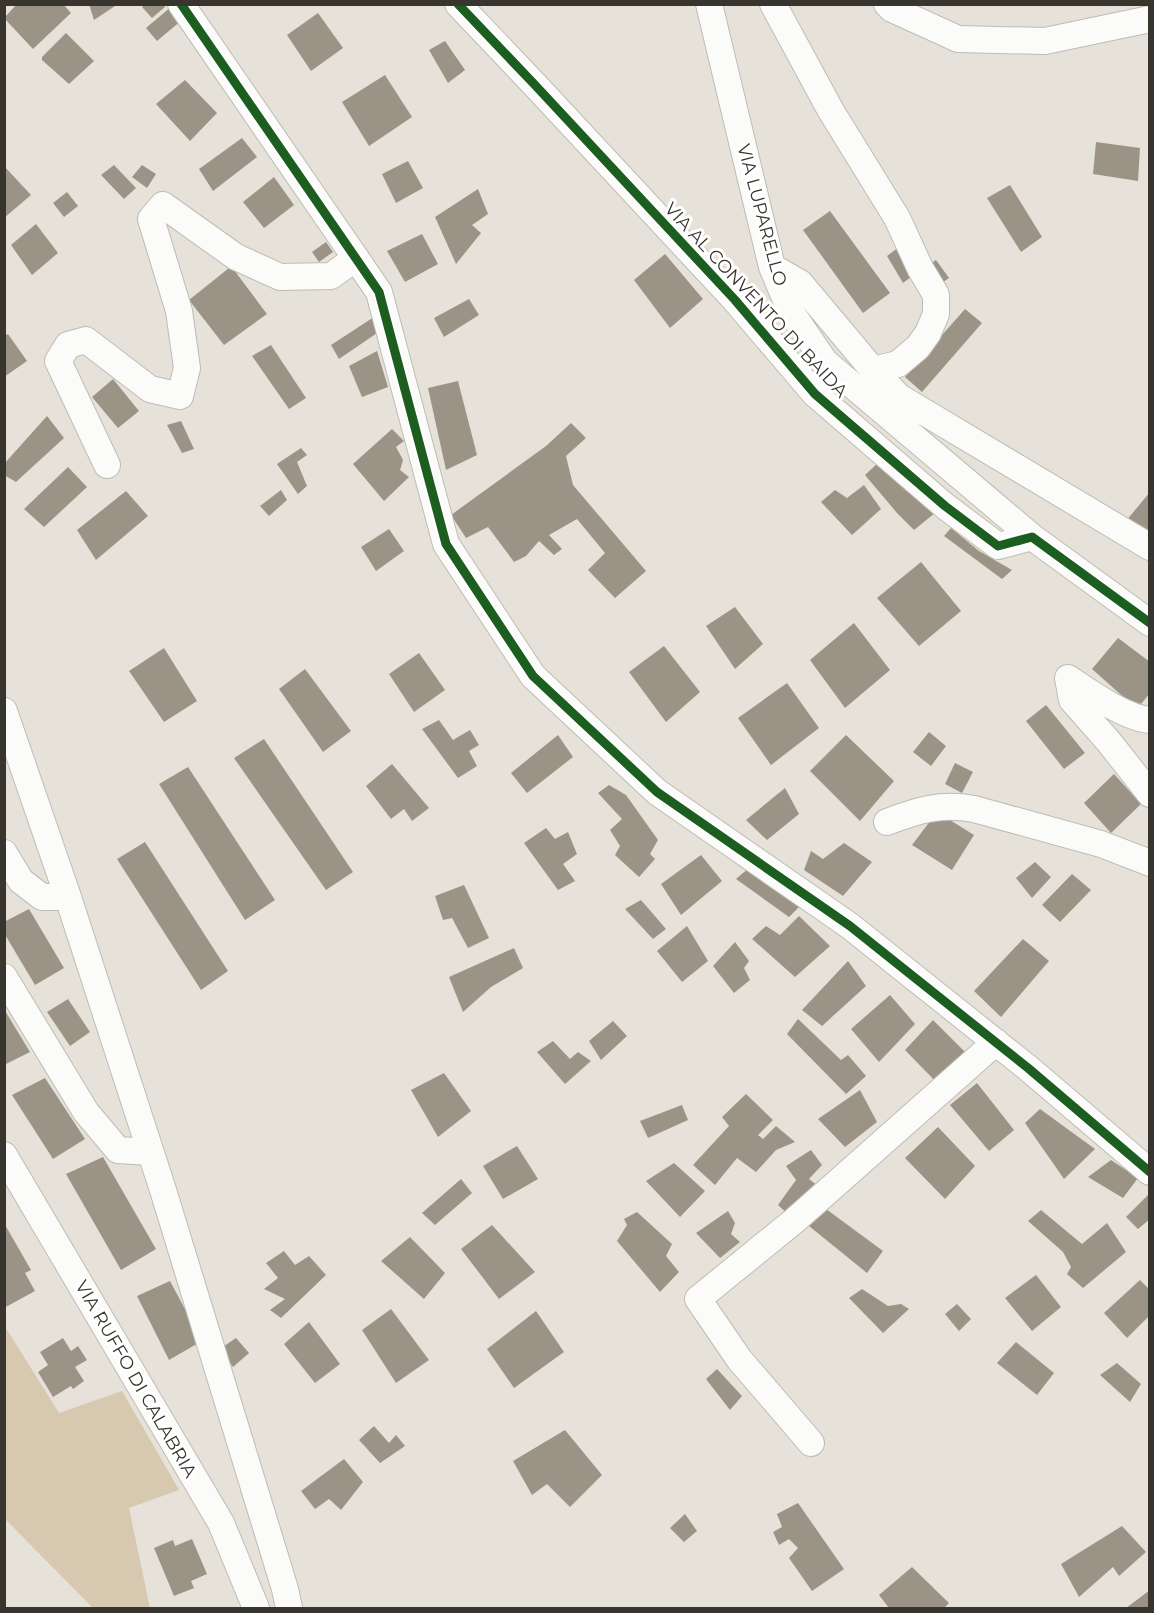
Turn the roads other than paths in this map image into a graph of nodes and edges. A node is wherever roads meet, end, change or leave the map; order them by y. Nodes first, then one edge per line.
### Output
1 (181, 4) edge
2 (458, 4) edge
3 (709, 4) edge
4 (773, 4) edge
5 (887, 4) edge
6 (1149, 19) edge
7 (356, 258) junction
8 (772, 267) junction
9 (873, 370) junction
10 (107, 465) dead end
11 (1032, 537) junction
12 (1149, 547) edge
13 (1149, 623) edge
14 (4, 711) edge
15 (1149, 720) edge
16 (1149, 794) edge
17 (887, 822) dead end
18 (4, 853) edge
19 (1149, 863) edge
20 (68, 897) junction
21 (4, 977) edge
22 (996, 1042) junction
23 (150, 1152) junction
24 (4, 1155) edge
25 (1149, 1172) edge
26 (811, 1443) dead end
27 (256, 1608) edge
28 (289, 1608) edge

1 - 7 street
2 - 11 street, VIA AL CONVENTO DI BAIDA
3 - 8 street, VIA LUPARELLO
4 - 9 street
5 - 6 street
7 - 10 street
7 - 22 street
8 - 9 street
8 - 11 street, VIA LUPARELLO
9 - 12 street
11 - 13 street
14 - 20 street
15 - 16 street
17 - 19 street
18 - 20 street
20 - 23 street
21 - 23 street
22 - 25 street
22 - 26 street
23 - 28 street
24 - 27 street, VIA RUFFO DI CALABRIA

